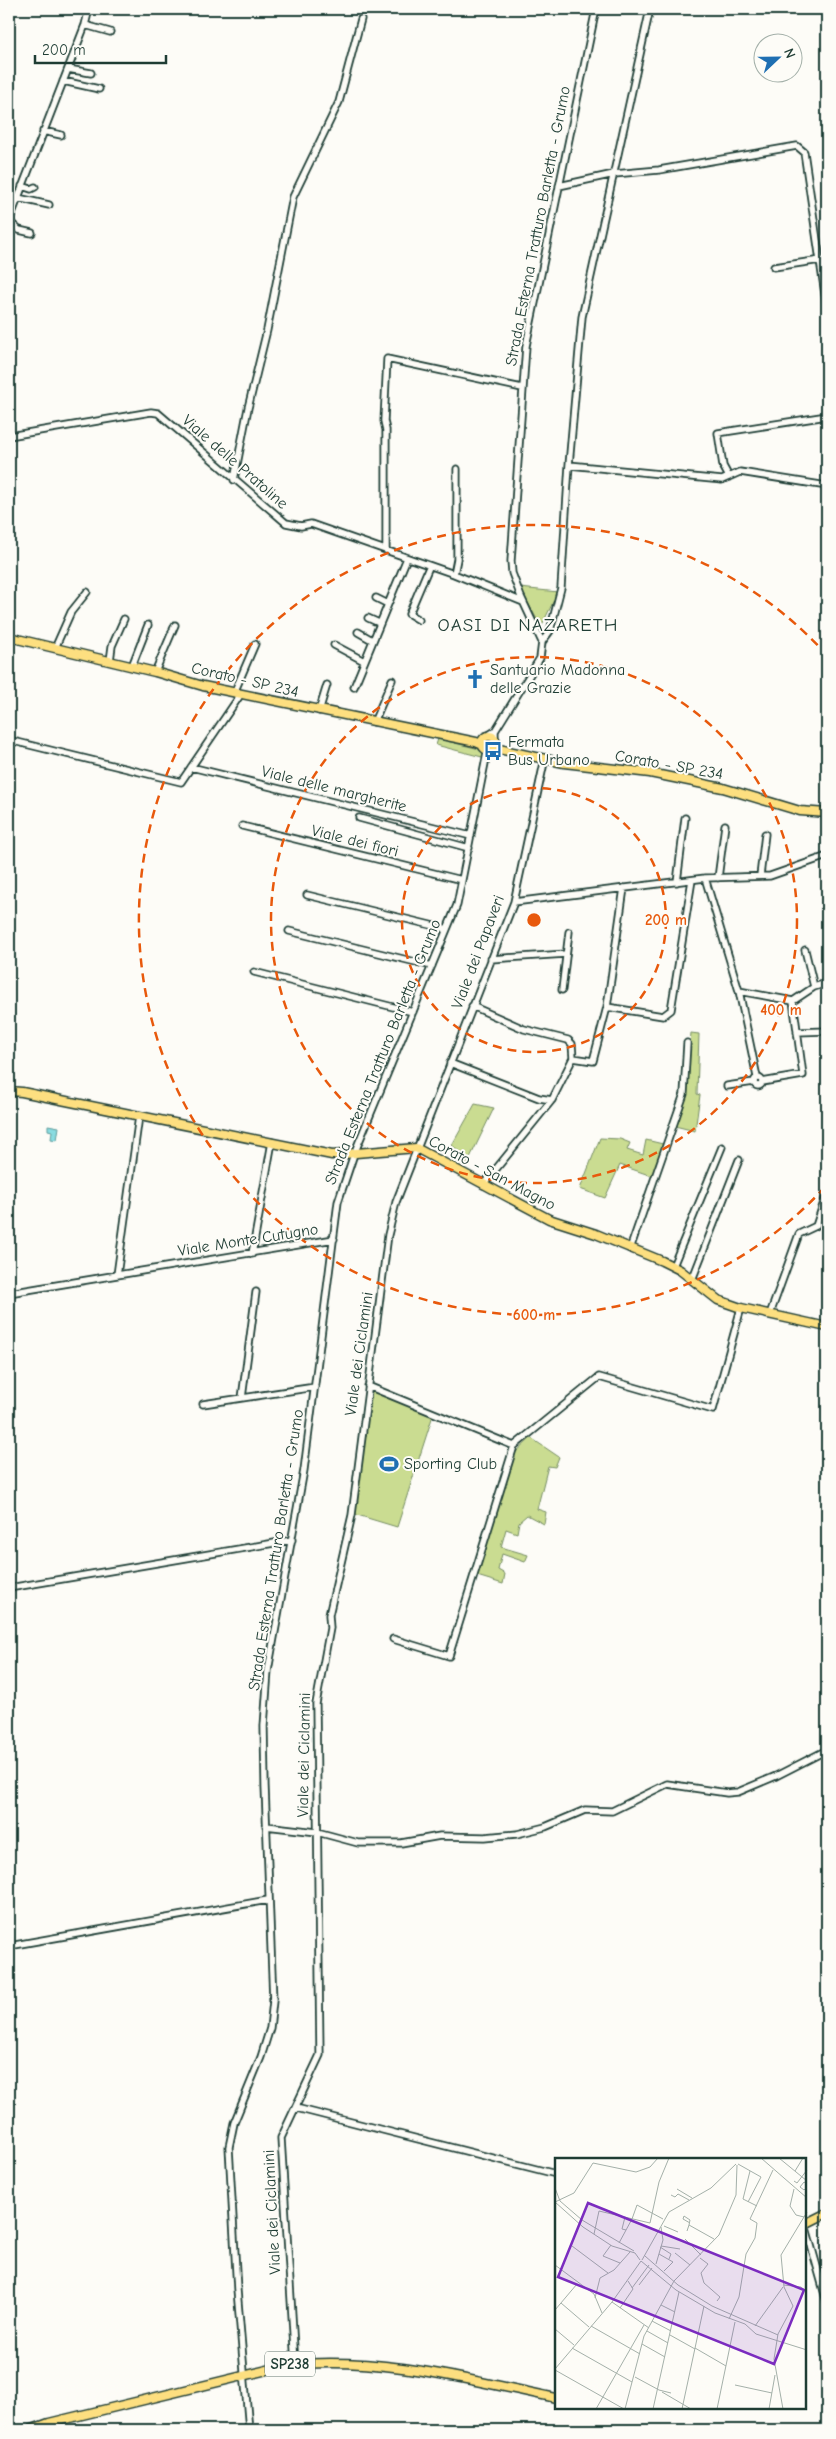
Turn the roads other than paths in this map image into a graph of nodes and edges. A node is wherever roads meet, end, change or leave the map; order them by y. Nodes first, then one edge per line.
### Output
1 (88, 9) edge
2 (596, 9) edge
3 (650, 9) edge
4 (362, 19) dead end
5 (85, 26) junction
6 (110, 32) dead end
7 (68, 69) junction
8 (90, 73) dead end
9 (63, 81) junction
10 (99, 88) dead end
11 (43, 130) junction
12 (61, 135) dead end
13 (614, 174) junction
14 (22, 186) junction
15 (559, 186) junction
16 (35, 187) dead end
17 (18, 198) junction
18 (49, 205) dead end
19 (9, 220) edge
20 (32, 233) dead end
21 (820, 260) junction
22 (774, 267) dead end
23 (827, 308) edge
24 (522, 388) junction
25 (827, 416) edge
26 (9, 436) edge
27 (569, 465) junction
28 (457, 469) dead end
29 (729, 477) junction
30 (234, 480) junction
31 (827, 486) edge
32 (386, 550) junction
33 (407, 558) junction
34 (430, 567) junction
35 (454, 574) junction
36 (87, 592) dead end
37 (376, 598) dead end
38 (523, 602) junction
39 (388, 604) junction
40 (368, 618) dead end
41 (124, 619) dead end
42 (419, 620) dead end
43 (379, 623) junction
44 (148, 625) dead end
45 (175, 625) dead end
46 (358, 632) dead end
47 (9, 637) edge
48 (372, 640) junction
49 (542, 642) junction
50 (255, 644) dead end
51 (334, 645) dead end
52 (55, 648) junction
53 (110, 661) junction
54 (364, 662) junction
55 (132, 666) junction
56 (155, 672) junction
57 (392, 680) dead end
58 (327, 685) dead end
59 (354, 687) dead end
60 (237, 693) junction
61 (319, 711) junction
62 (374, 722) junction
63 (9, 740) edge
64 (488, 743) junction
65 (545, 758) junction
66 (191, 767) junction
67 (827, 814) edge
68 (359, 818) dead end
69 (686, 818) dead end
70 (724, 825) dead end
71 (242, 826) dead end
72 (764, 834) dead end
73 (471, 836) junction
74 (468, 848) junction
75 (827, 856) edge
76 (760, 876) junction
77 (705, 878) junction
78 (718, 878) junction
79 (462, 880) junction
80 (692, 880) junction
81 (677, 882) junction
82 (624, 888) junction
83 (307, 896) dead end
84 (514, 902) junction
85 (447, 929) junction
86 (289, 931) dead end
87 (569, 932) dead end
88 (805, 950) dead end
89 (566, 954) junction
90 (491, 959) junction
91 (432, 966) junction
92 (254, 972) dead end
93 (827, 983) edge
94 (814, 987) junction
95 (562, 990) dead end
96 (739, 991) junction
97 (793, 1001) junction
98 (472, 1006) junction
99 (607, 1007) junction
100 (413, 1012) junction
101 (827, 1031) edge
102 (797, 1032) junction
103 (688, 1043) dead end
104 (573, 1058) junction
105 (450, 1062) junction
106 (758, 1080) junction
107 (727, 1086) dead end
108 (9, 1092) edge
109 (552, 1100) junction
110 (139, 1116) junction
111 (272, 1142) junction
112 (722, 1147) dead end
113 (416, 1148) junction
114 (354, 1154) junction
115 (738, 1160) dead end
116 (483, 1185) junction
117 (827, 1194) edge
118 (334, 1240) junction
119 (630, 1248) junction
120 (252, 1254) junction
121 (673, 1266) junction
122 (117, 1275) junction
123 (692, 1280) junction
124 (256, 1292) dead end
125 (9, 1293) edge
126 (741, 1308) junction
127 (770, 1314) junction
128 (827, 1327) edge
129 (368, 1386) junction
130 (315, 1387) junction
131 (242, 1398) junction
132 (203, 1404) dead end
133 (514, 1446) junction
134 (292, 1540) junction
135 (9, 1588) edge
136 (393, 1639) dead end
137 (827, 1750) edge
138 (266, 1826) junction
139 (317, 1832) junction
140 (268, 1900) junction
141 (9, 1946) edge
142 (296, 2108) junction
143 (555, 2174) edge
144 (827, 2213) edge
145 (806, 2224) edge
146 (806, 2228) edge
147 (827, 2302) edge
148 (295, 2364) junction
149 (245, 2375) junction
150 (555, 2398) edge
151 (30, 2430) edge
152 (249, 2430) edge

1 - 5 street
2 - 15 street, Strada Esterna Tratturo Barletta - Grumo
3 - 13 street
4 - 30 street
5 - 6 street
5 - 7 street
7 - 8 street
7 - 9 street
9 - 10 street
9 - 11 street
11 - 12 street
11 - 14 street
13 - 15 street
13 - 21 street
13 - 27 street
14 - 16 street
14 - 17 street
15 - 24 street, Strada Esterna Tratturo Barletta - Grumo
17 - 18 street
17 - 19 street
19 - 20 street
21 - 22 street
21 - 23 street
24 - 32 street
24 - 38 street, Strada Esterna Tratturo Barletta - Grumo
25 - 29 street
26 - 30 street, Viale delle Pratoline
27 - 29 street
27 - 49 street
28 - 35 street
29 - 31 street
30 - 32 street, Viale delle Pratoline
32 - 33 street, Viale delle Pratoline
33 - 34 street, Viale delle Pratoline
33 - 39 street
34 - 35 street, Viale delle Pratoline
34 - 42 street
35 - 38 street, Viale delle Pratoline
36 - 52 street
37 - 39 street
38 - 49 street, Strada Esterna Tratturo Barletta - Grumo
39 - 43 street
40 - 43 street
41 - 53 street
43 - 48 street
44 - 55 street
45 - 56 street
46 - 48 street
47 - 52 main road, Corato - SP 234
48 - 54 street
49 - 64 street, Strada Esterna Tratturo Barletta - Grumo
50 - 60 street
51 - 54 street
52 - 53 main road, Corato - SP 234
53 - 55 main road, Corato - SP 234
54 - 59 street
55 - 56 main road, Corato - SP 234
56 - 60 main road, Corato - SP 234
57 - 62 street
58 - 61 street
60 - 61 main road, Corato - SP 234
60 - 66 street
61 - 62 main road, Corato - SP 234
62 - 64 main road, Corato - SP 234
63 - 66 street
64 - 65 main road, Corato - SP 234
64 - 73 street, Strada Esterna Tratturo Barletta - Grumo
65 - 67 main road, Corato - SP 234
65 - 84 street, Viale dei Papaveri
66 - 73 street, Viale delle margherite
68 - 74 street
69 - 81 street
70 - 78 street
71 - 79 street, Viale dei fiori
72 - 76 street
73 - 74 street, Strada Esterna Tratturo Barletta - Grumo
74 - 79 street, Strada Esterna Tratturo Barletta - Grumo
75 - 76 street
76 - 78 street
77 - 78 street
77 - 80 street
77 - 96 street
79 - 85 street, Strada Esterna Tratturo Barletta - Grumo
80 - 81 street
80 - 99 street
81 - 82 street
82 - 84 street
82 - 99 street
83 - 85 street
84 - 90 street, Viale dei Papaveri
85 - 91 street, Strada Esterna Tratturo Barletta - Grumo
86 - 91 street
87 - 89 street
88 - 94 street
89 - 90 street
89 - 95 street
90 - 98 street, Viale dei Papaveri
91 - 100 street, Strada Esterna Tratturo Barletta - Grumo
92 - 100 street
93 - 94 street
94 - 97 street
96 - 97 street
96 - 106 street
97 - 102 street
98 - 104 street
98 - 105 street, Viale dei Papaveri
99 - 104 street
100 - 114 street, Strada Esterna Tratturo Barletta - Grumo
101 - 102 street
102 - 106 street
103 - 119 street
104 - 109 street
105 - 109 street
105 - 113 street, Viale dei Papaveri
106 - 107 street
108 - 110 main road, Corato - San Magno
109 - 116 street
110 - 111 main road, Corato - San Magno
110 - 122 street
111 - 114 main road, Corato - San Magno
111 - 120 street
112 - 121 street
113 - 114 main road, Corato - San Magno
113 - 116 main road, Corato - San Magno
113 - 129 street, Viale dei Ciclamini
114 - 118 street, Strada Esterna Tratturo Barletta - Grumo
115 - 123 street
116 - 119 main road, Corato - San Magno
117 - 127 street
118 - 120 street, Viale Monte Cutugno
118 - 130 street, Strada Esterna Tratturo Barletta - Grumo
119 - 121 main road, Corato - San Magno
120 - 122 street, Viale Monte Cutugno
121 - 123 main road, Corato - San Magno
122 - 125 street, Viale Monte Cutugno
123 - 126 main road, Corato - San Magno
124 - 131 street
126 - 127 main road, Corato - San Magno
126 - 133 street
127 - 128 main road, Corato - San Magno
129 - 133 street
129 - 139 street, Viale dei Ciclamini
130 - 131 street
130 - 134 street, Strada Esterna Tratturo Barletta - Grumo
131 - 132 street
133 - 136 street
134 - 135 street
134 - 138 street, Strada Esterna Tratturo Barletta - Grumo
137 - 139 street
138 - 139 street
138 - 140 street, Strada Esterna Tratturo Barletta - Grumo
139 - 142 street, Viale dei Ciclamini
140 - 141 street
140 - 149 street, Strada Esterna Tratturo Barletta - Grumo
142 - 143 street
142 - 148 street, Viale dei Ciclamini
144 - 145 main road
146 - 147 street
148 - 149 main road, SP238
148 - 150 main road, SP238
149 - 151 main road, SP238
149 - 152 street, Strada Esterna Tratturo Barletta - Grumo

